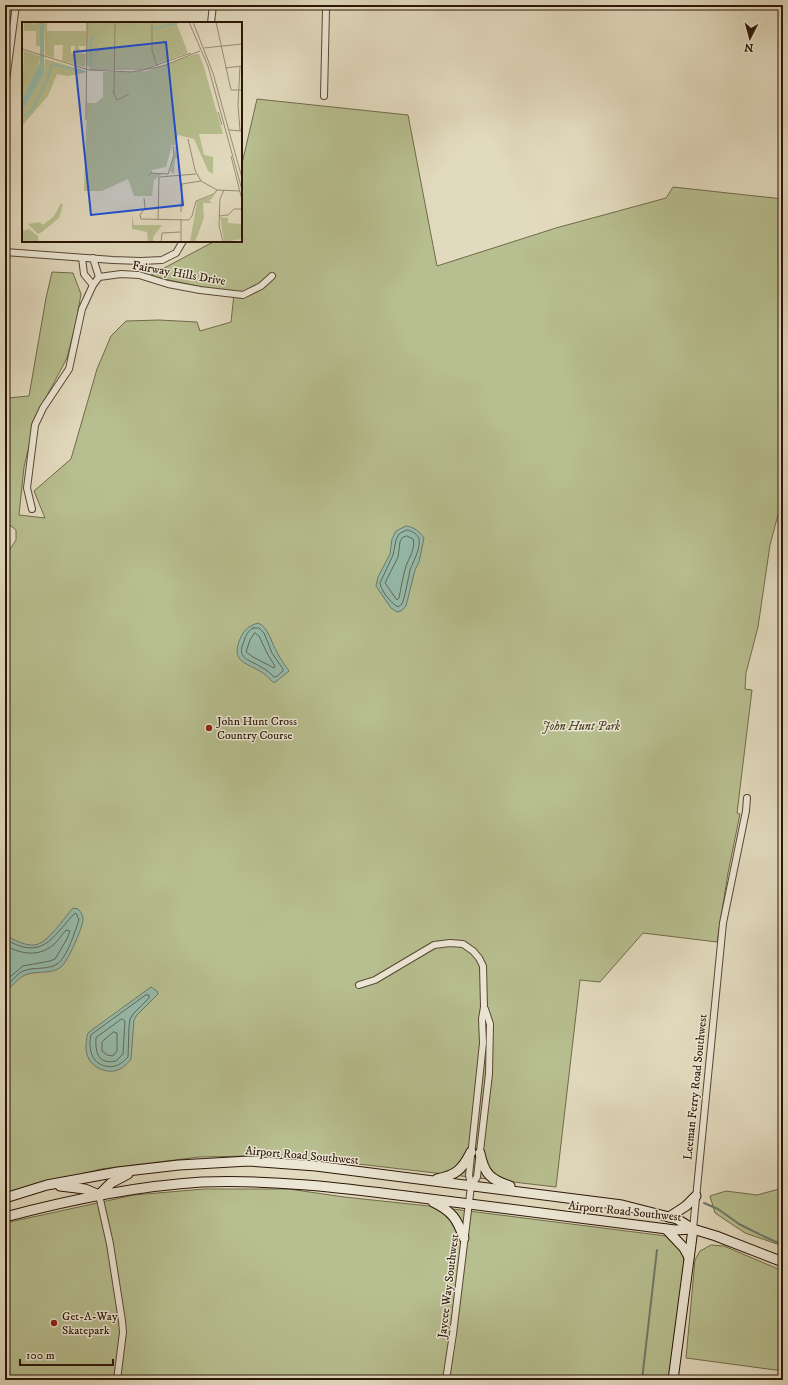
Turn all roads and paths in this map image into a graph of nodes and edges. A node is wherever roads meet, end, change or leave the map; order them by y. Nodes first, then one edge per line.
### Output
1 (16, 5) edge
2 (213, 5) edge
3 (327, 5) edge
4 (211, 22) edge
5 (5, 88) edge
6 (324, 96) dead end
7 (182, 242) edge
8 (5, 252) edge
9 (82, 258) junction
10 (93, 258) junction
11 (272, 276) dead end
12 (99, 277) junction
13 (93, 285) junction
14 (32, 509) dead end
15 (748, 798) dead end
16 (359, 985) dead end
17 (476, 1153) junction
18 (140, 1169) junction
19 (424, 1180) junction
20 (47, 1185) junction
21 (525, 1192) junction
22 (99, 1195) junction
23 (470, 1195) junction
24 (696, 1196) junction
25 (5, 1198) edge
26 (422, 1198) junction
27 (5, 1217) edge
28 (669, 1217) junction
29 (666, 1229) junction
30 (693, 1229) junction
31 (464, 1238) junction
32 (689, 1257) junction
33 (783, 1262) edge
34 (116, 1380) edge
35 (446, 1380) edge
36 (674, 1380) edge

1 - 5 street
2 - 4 street
3 - 6 street
7 - 10 street
8 - 9 street
9 - 10 street
9 - 13 street
10 - 12 street
11 - 12 street, Fairway Hills Drive
12 - 13 street
13 - 14 street
15 - 24 street, Leeman Ferry Road Southwest
16 - 17 street, Jaycee Way Southwest
17 - 19 street
17 - 21 street
17 - 23 street, Jaycee Way Southwest
18 - 19 street, Airport Road Southwest
18 - 20 street, Airport Road Southwest
18 - 22 street
19 - 23 street, Airport Road Southwest
20 - 22 street
20 - 25 street, Airport Road Southwest
21 - 23 street, Airport Road Southwest
21 - 28 street, Airport Road Southwest
22 - 26 street, Airport Road Southwest
22 - 27 street, Airport Road Southwest
22 - 34 street
23 - 26 street, Airport Road Southwest
23 - 29 street, Airport Road Southwest
23 - 31 street, Jaycee Way Southwest
24 - 28 street
24 - 30 street, Leeman Ferry Road Southwest
26 - 31 street
28 - 30 street, Airport Road Southwest
29 - 30 street, Airport Road Southwest
29 - 32 street
30 - 32 street, Leeman Ferry Road Southwest
30 - 33 street
31 - 35 street, Jaycee Way Southwest
32 - 36 street, Leeman Ferry Road Southwest

